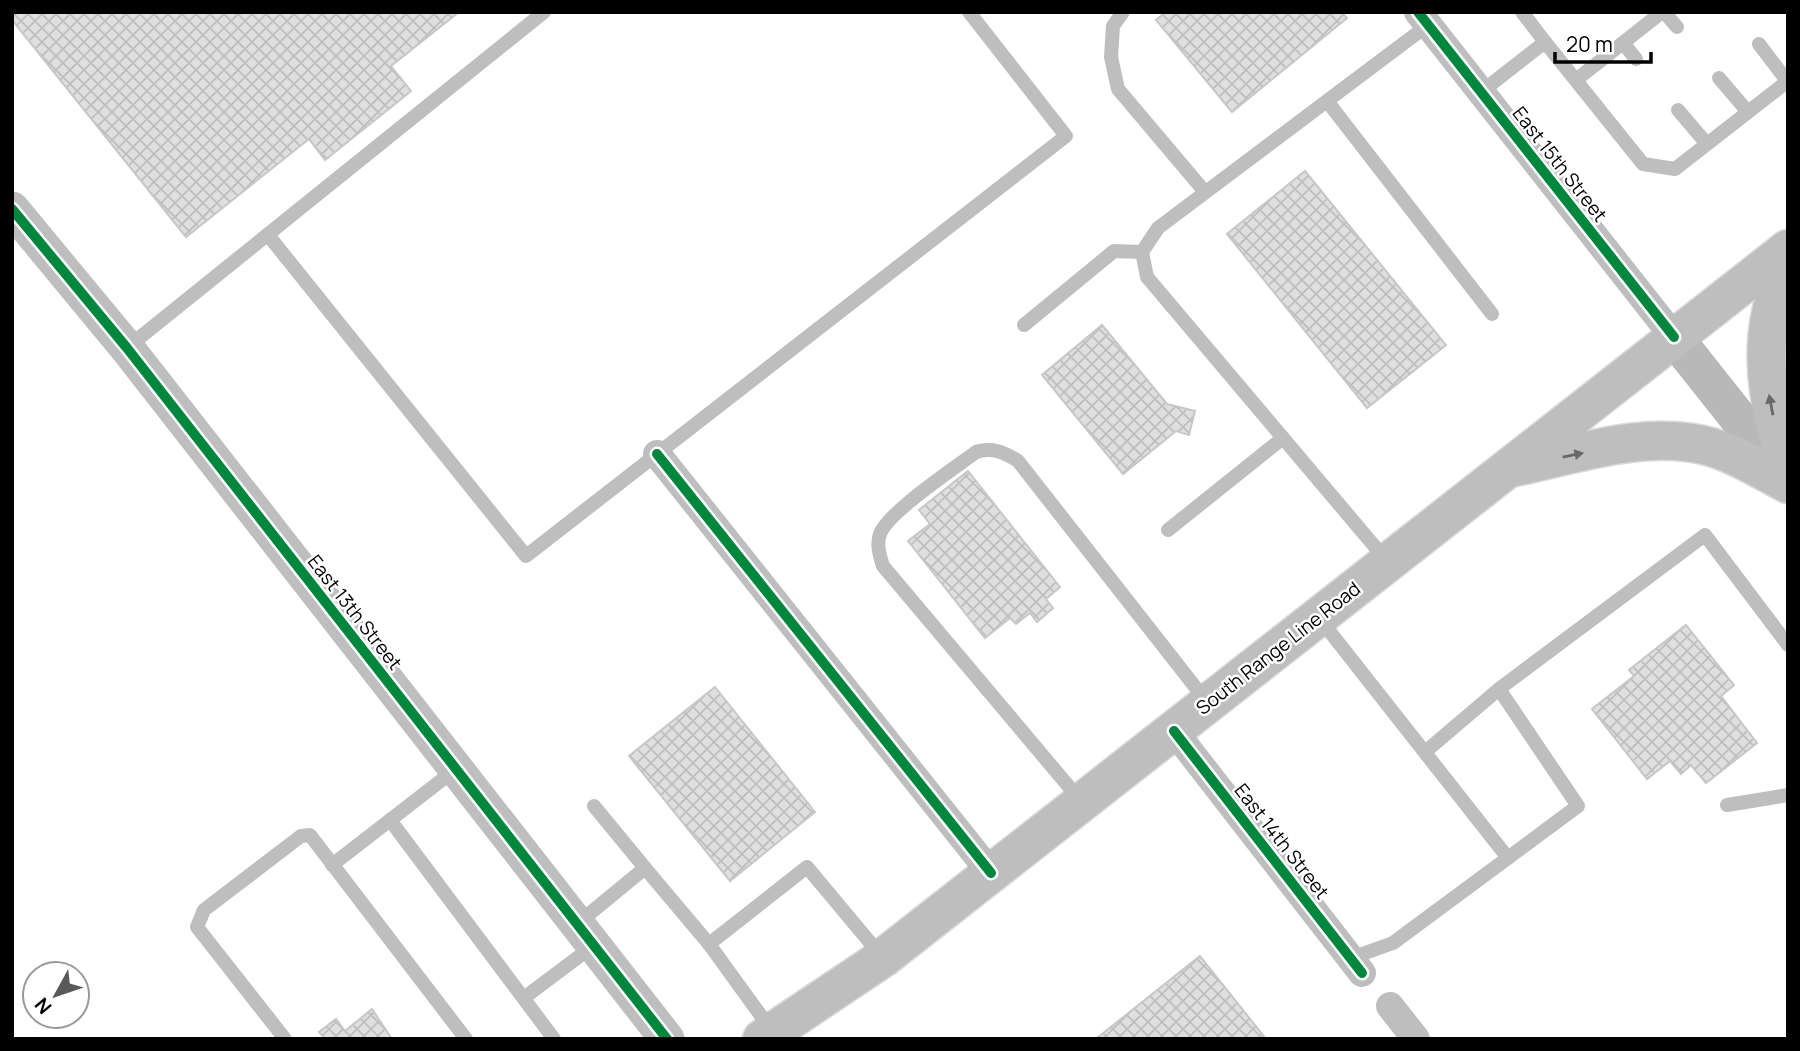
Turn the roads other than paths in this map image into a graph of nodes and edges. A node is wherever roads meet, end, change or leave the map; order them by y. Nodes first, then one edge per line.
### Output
1 (544, 12) edge
2 (969, 12) edge
3 (1123, 12) edge
4 (1522, 12) edge
5 (1663, 12) edge
6 (1423, 18) edge
7 (1677, 27) dead end
8 (1545, 42) junction
9 (1623, 43) junction
10 (1759, 44) dead end
11 (1636, 59) dead end
12 (1719, 78) dead end
13 (1576, 80) junction
14 (1788, 81) edge
15 (1481, 92) junction
16 (1327, 101) junction
17 (1678, 110) dead end
18 (1748, 111) junction
19 (1707, 144) junction
20 (1205, 192) junction
21 (12, 209) edge
22 (268, 234) junction
23 (1788, 249) edge
24 (1142, 252) junction
25 (1788, 267) edge
26 (1492, 314) dead end
27 (1024, 325) dead end
28 (1674, 337) junction
29 (127, 348) junction
30 (1283, 438) junction
31 (657, 454) junction
32 (1507, 469) junction
33 (1788, 471) edge
34 (1788, 483) edge
35 (1168, 530) dead end
36 (1388, 562) junction
37 (1318, 617) junction
38 (1788, 645) edge
39 (1499, 689) junction
40 (1208, 704) junction
41 (1174, 731) junction
42 (1425, 752) junction
43 (456, 769) junction
44 (1788, 796) edge
45 (1082, 803) junction
46 (1727, 805) dead end
47 (594, 806) dead end
48 (390, 820) junction
49 (1508, 858) junction
50 (332, 864) junction
51 (645, 868) junction
52 (991, 873) junction
53 (585, 934) junction
54 (709, 944) junction
55 (883, 958) junction
56 (1357, 966) joint
57 (525, 997) junction
58 (1390, 1006) dead end
59 (767, 1035) edge
60 (285, 1039) edge
61 (466, 1039) edge
62 (554, 1039) edge
63 (667, 1039) edge
64 (1416, 1039) edge

1 - 22 lane
2 - 31 lane
3 - 20 lane
4 - 8 lane
5 - 7 lane
5 - 9 lane
6 - 15 street, East 15th Street
6 - 16 lane
8 - 13 lane
8 - 15 lane
9 - 11 lane
9 - 13 lane
10 - 14 lane
12 - 18 lane
13 - 19 lane
14 - 18 lane
15 - 28 street, East 15th Street
16 - 20 lane
16 - 26 lane
17 - 19 lane
18 - 19 lane
20 - 24 lane
21 - 29 street, East 13th Street
22 - 29 lane
22 - 31 lane
23 - 28 main road, South Range Line Road
24 - 27 lane
24 - 30 lane
33 -> 25 main road
28 - 32 main road, South Range Line Road
28 - 34 main road, East 15th Street
29 - 43 street, East 13th Street
30 - 35 lane
30 - 36 lane
31 - 52 street
32 -> 34 main road
32 - 36 main road, South Range Line Road
36 - 37 main road, South Range Line Road
37 - 40 main road, South Range Line Road
37 - 42 lane
38 - 39 lane
39 - 42 lane
39 - 49 lane
40 - 41 main road, South Range Line Road
40 - 45 lane
41 - 45 main road, South Range Line Road
41 - 56 street, East 14th Street
42 - 49 lane
43 - 48 lane
43 - 53 street, East 13th Street
44 - 46 lane
45 - 52 main road, South Range Line Road
47 - 51 lane
48 - 50 lane
48 - 57 lane
49 - 56 lane
50 - 60 lane
50 - 61 lane
51 - 53 lane
51 - 54 lane
52 - 55 main road, South Range Line Road
53 - 57 lane
53 - 63 street, East 13th Street
54 - 55 lane
54 - 59 lane
55 - 59 main road, South Range Line Road
57 - 62 lane
58 - 64 street

